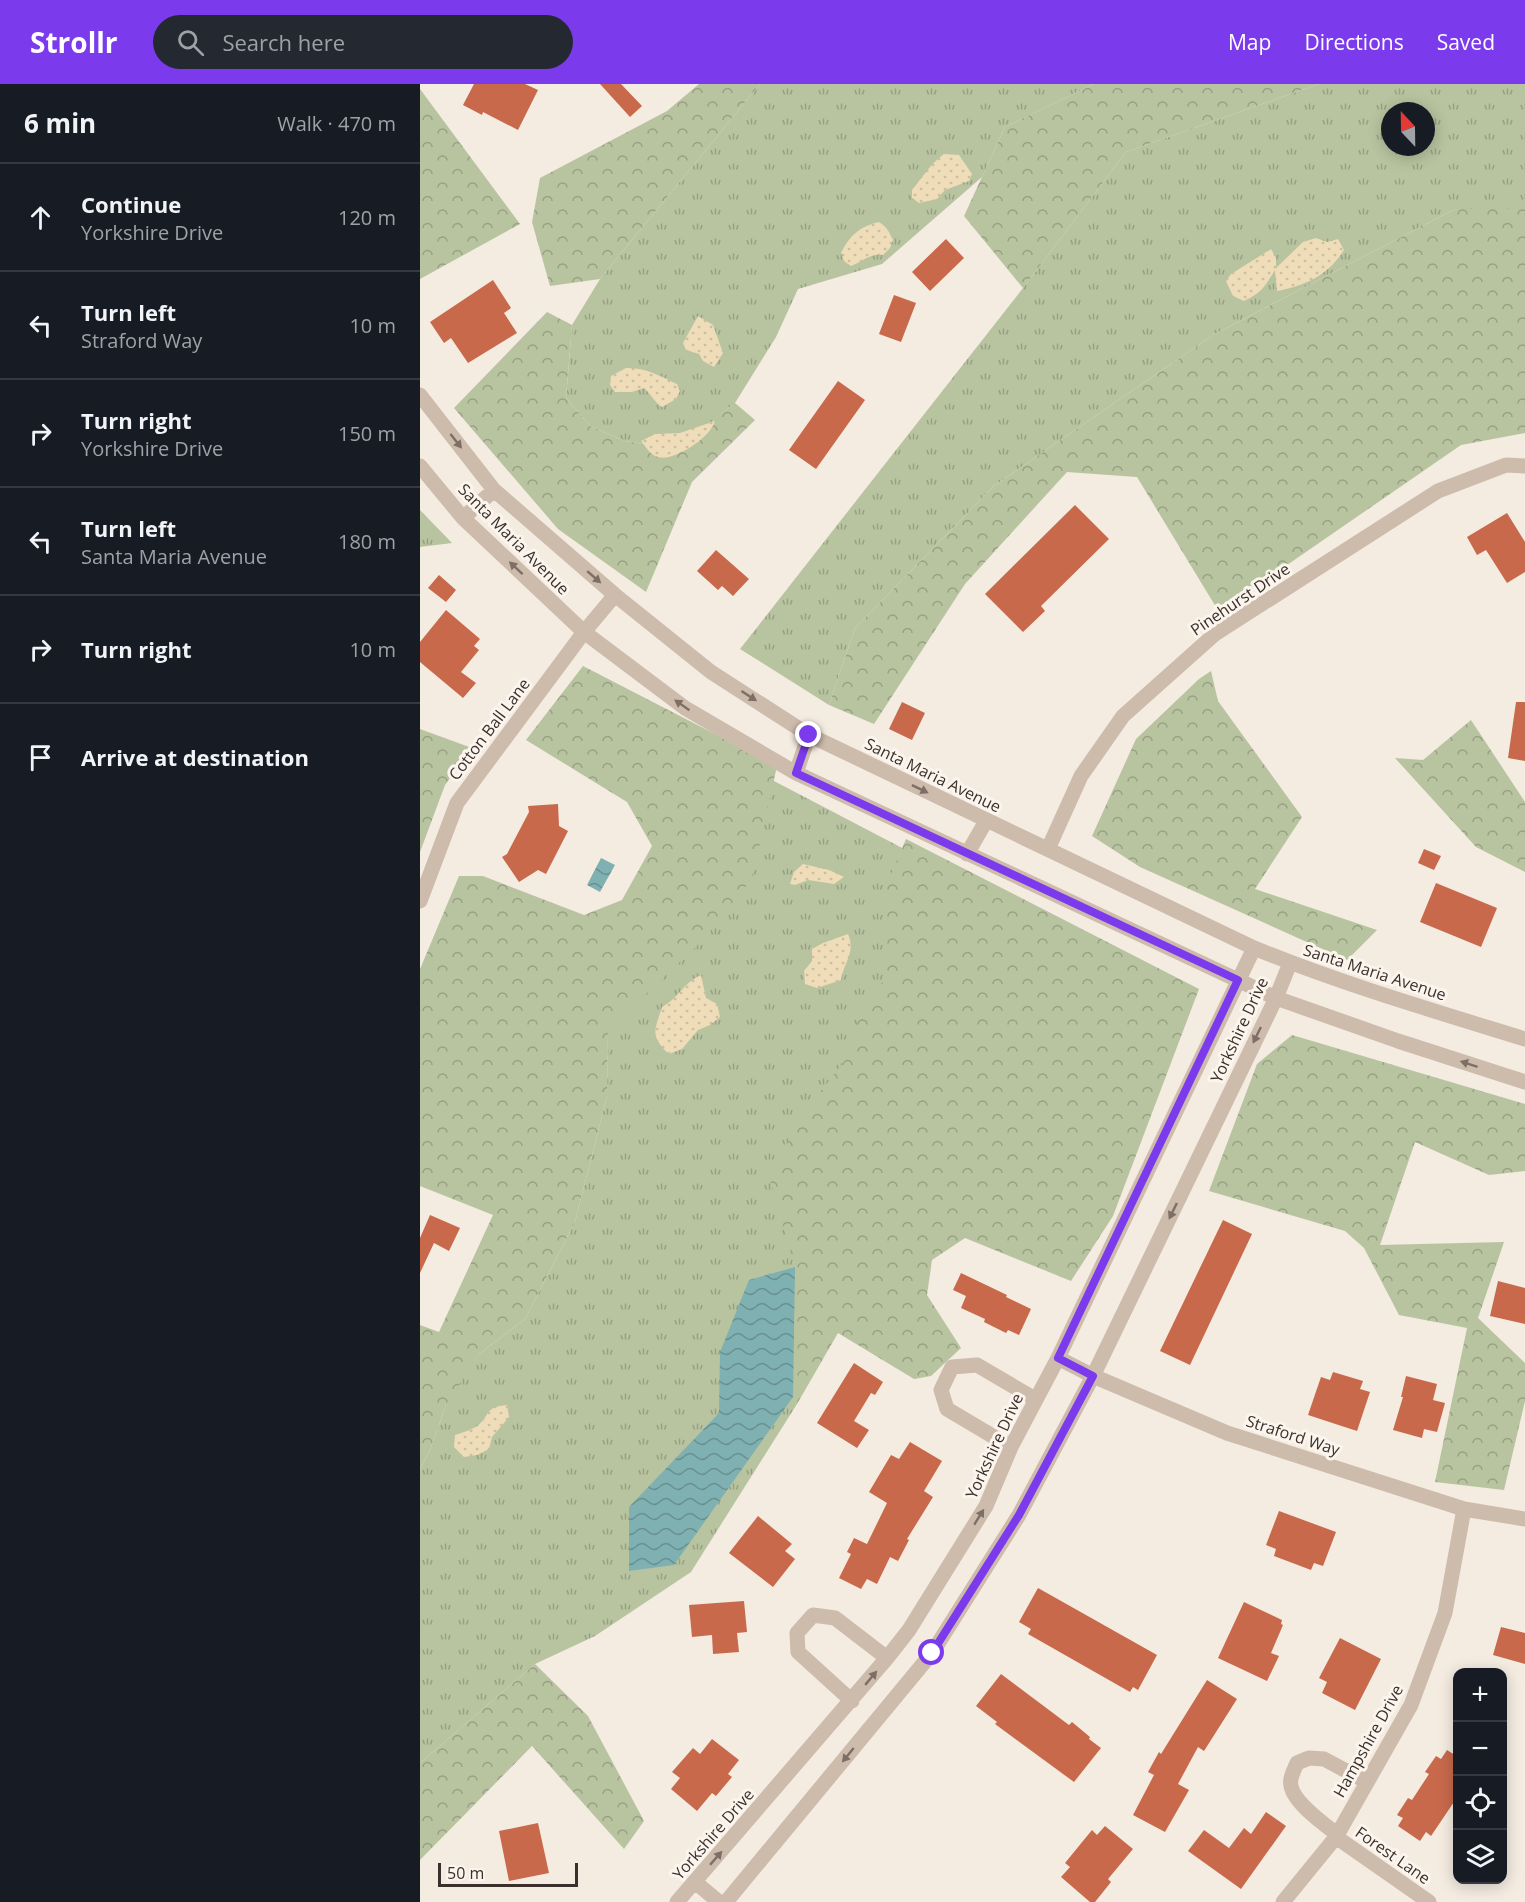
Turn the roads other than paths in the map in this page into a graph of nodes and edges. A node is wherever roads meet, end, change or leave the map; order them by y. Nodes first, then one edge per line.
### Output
1 (420, 395) edge
2 (420, 466) edge
3 (1525, 466) edge
4 (494, 490) junction
5 (463, 518) junction
6 (615, 595) junction
7 (584, 632) junction
8 (809, 735) junction
9 (796, 773) junction
10 (986, 821) junction
11 (1048, 849) junction
12 (967, 854) junction
13 (420, 901) edge
14 (1254, 948) junction
15 (1290, 963) junction
16 (1238, 980) junction
17 (1276, 998) junction
18 (1525, 1039) edge
19 (1525, 1082) edge
20 (1058, 1358) junction
21 (1093, 1376) junction
22 (1035, 1399) junction
23 (1011, 1447) junction
24 (1464, 1509) junction
25 (1525, 1520) edge
26 (887, 1658) junction
27 (852, 1701) junction
28 (1367, 1782) junction
29 (1336, 1835) junction
30 (695, 1882) junction
31 (677, 1902) edge
32 (719, 1902) edge
33 (726, 1902) edge
34 (1283, 1902) edge
35 (1429, 1902) edge

1 -> 4 street, Santa Maria Avenue
2 - 5 street, Santa Maria Avenue
3 - 11 street, Pinehurst Drive
4 - 5 street
4 -> 6 street, Santa Maria Avenue
7 -> 5 street, Santa Maria Avenue
6 - 7 street, Cotton Ball Lane
6 -> 8 street, Santa Maria Avenue
9 -> 7 street, Santa Maria Avenue
7 - 13 street, Cotton Ball Lane
8 - 9 street
8 -> 10 street, Santa Maria Avenue
9 - 12 street, Santa Maria Avenue
10 - 11 street, Santa Maria Avenue
10 - 12 street
11 - 14 street, Santa Maria Avenue
12 - 16 street, Santa Maria Avenue
14 - 15 street, Santa Maria Avenue
14 - 16 street, Yorkshire Drive
15 - 17 street, Yorkshire Drive
15 - 18 street, Santa Maria Avenue
16 - 17 street, Santa Maria Avenue
16 - 20 street, Yorkshire Drive
19 -> 17 street, Santa Maria Avenue
17 -> 21 street, Yorkshire Drive
20 - 21 street, Straford Way
20 - 22 street, Yorkshire Drive
21 - 24 street, Straford Way
21 -> 33 street, Yorkshire Drive
22 - 23 street, Yorkshire Drive
22 - 23 street
26 -> 23 street, Yorkshire Drive
24 - 25 street, Straford Way
24 - 28 street, Hampshire Drive
27 -> 26 street, Yorkshire Drive
26 - 27 street
30 -> 27 street, Yorkshire Drive
28 - 29 street, Hampshire Drive
28 - 29 street, Forest Lane
29 - 34 street, Hampshire Drive
29 - 35 street, Forest Lane
30 - 31 street, Yorkshire Drive
30 - 32 street

